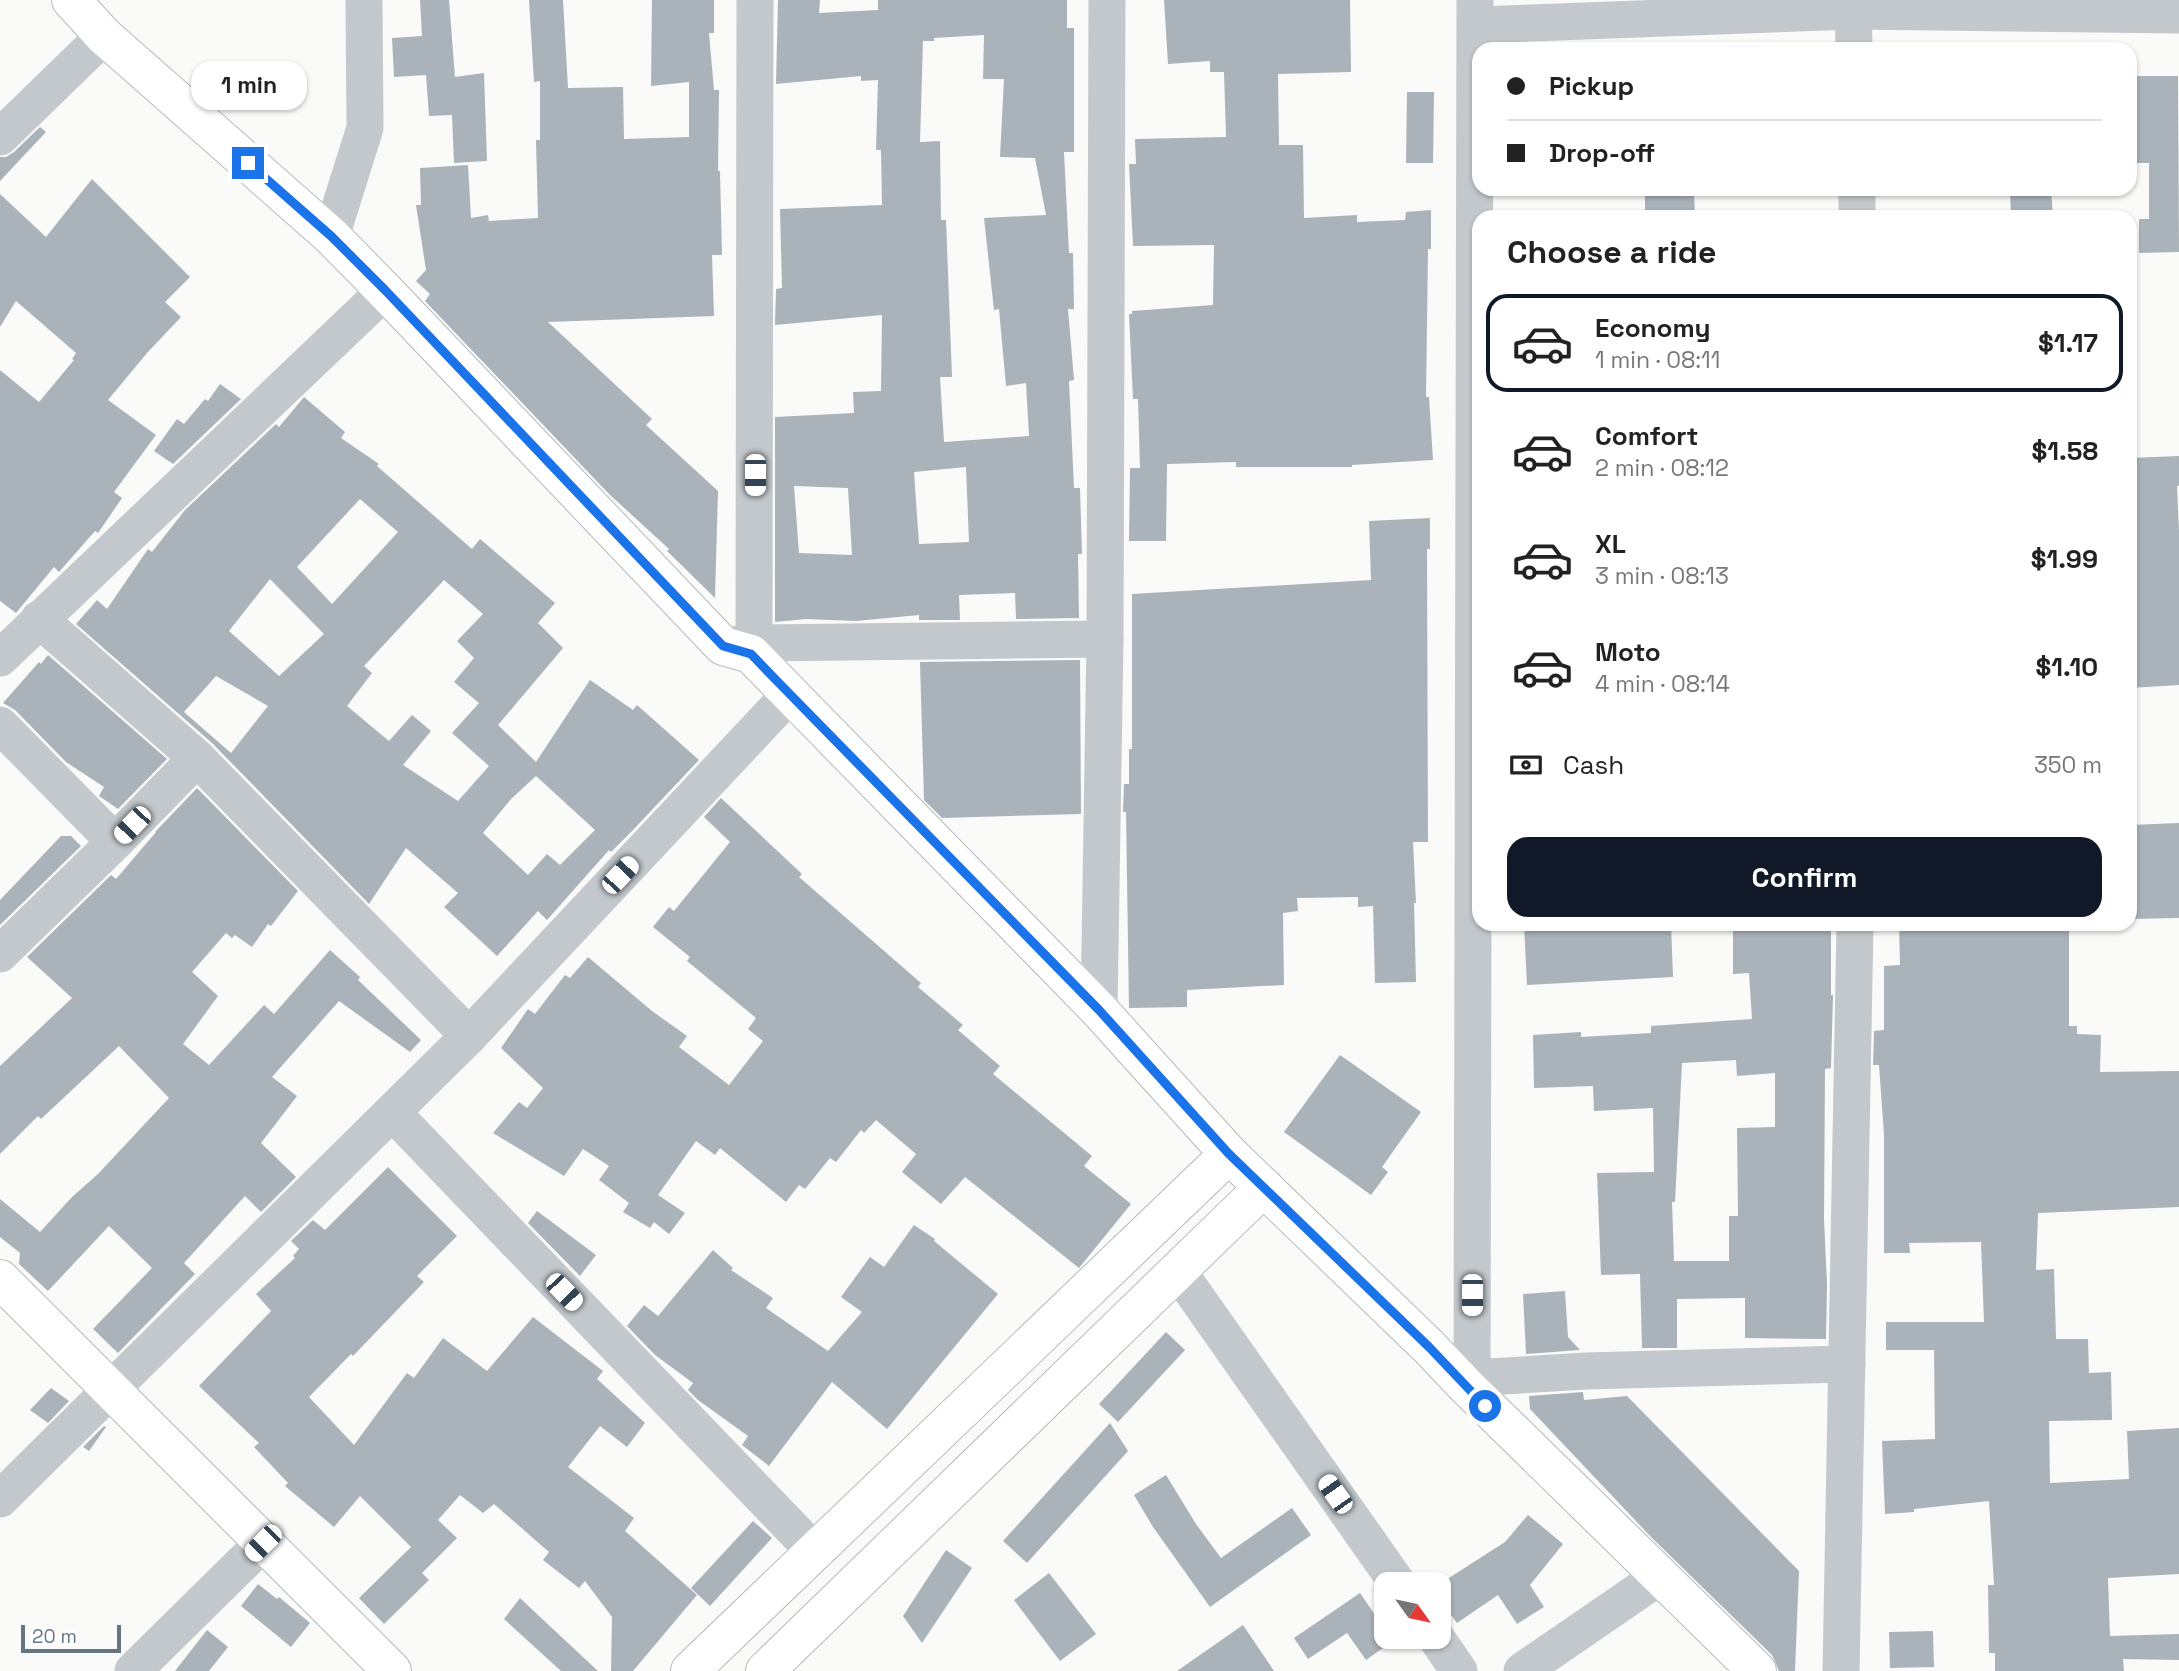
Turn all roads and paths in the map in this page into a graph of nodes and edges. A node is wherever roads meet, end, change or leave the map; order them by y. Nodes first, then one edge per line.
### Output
1 (71, 0) edge
2 (364, 0) edge
3 (755, 0) edge
4 (1107, 0) edge
5 (1853, 5) edge
6 (1476, 13) edge
7 (2179, 15) edge
8 (104, 36) junction
9 (1476, 42) edge
10 (1854, 42) edge
11 (0, 137) edge
12 (331, 236) junction
13 (385, 290) junction
14 (39, 619) junction
15 (1105, 639) junction
16 (743, 648) junction
17 (0, 658) edge
18 (790, 694) junction
19 (0, 725) edge
20 (197, 758) junction
21 (1472, 795) edge
22 (115, 842) junction
23 (1855, 931) edge
24 (0, 954) edge
25 (1099, 1010) junction
26 (469, 1036) junction
27 (391, 1112) junction
28 (1229, 1154) junction
29 (1264, 1187) junction
30 (1178, 1270) junction
31 (0, 1279) edge
32 (1847, 1364) junction
33 (1469, 1382) junction
34 (111, 1390) junction
35 (0, 1499) edge
36 (263, 1543) junction
37 (814, 1551) junction
38 (1390, 1572) edge
39 (1659, 1577) junction
40 (1444, 1649) edge
41 (133, 1671) edge
42 (392, 1671) edge
43 (690, 1671) edge
44 (765, 1671) edge
45 (1459, 1671) edge
46 (1522, 1671) edge
47 (1757, 1671) edge
48 (1840, 1671) edge

1 - 8 main road
2 - 12 street
3 - 16 street
4 - 15 street
5 - 6 street
5 - 7 street
5 - 10 street
6 - 9 street
8 - 11 street
8 - 12 main road
12 - 13 main road
13 - 14 street
13 - 16 main road
14 - 17 street
14 - 20 street
15 - 16 street
15 - 25 street
16 - 18 main road
18 - 25 main road
18 - 26 street
19 - 22 street
20 - 22 street
20 - 26 street
21 - 33 street
22 - 24 street
23 - 32 street
25 - 28 main road
26 - 27 street
27 - 34 street
27 - 37 street
28 - 29 main road
28 - 37 main road
29 - 30 main road
29 - 33 main road
30 - 38 street
30 - 44 main road
31 - 34 main road
32 - 33 street
32 - 48 street
33 - 39 main road
34 - 35 street
34 - 36 main road
36 - 41 street
36 - 42 main road
37 - 43 main road
39 - 46 street
39 - 47 main road
40 - 45 street

